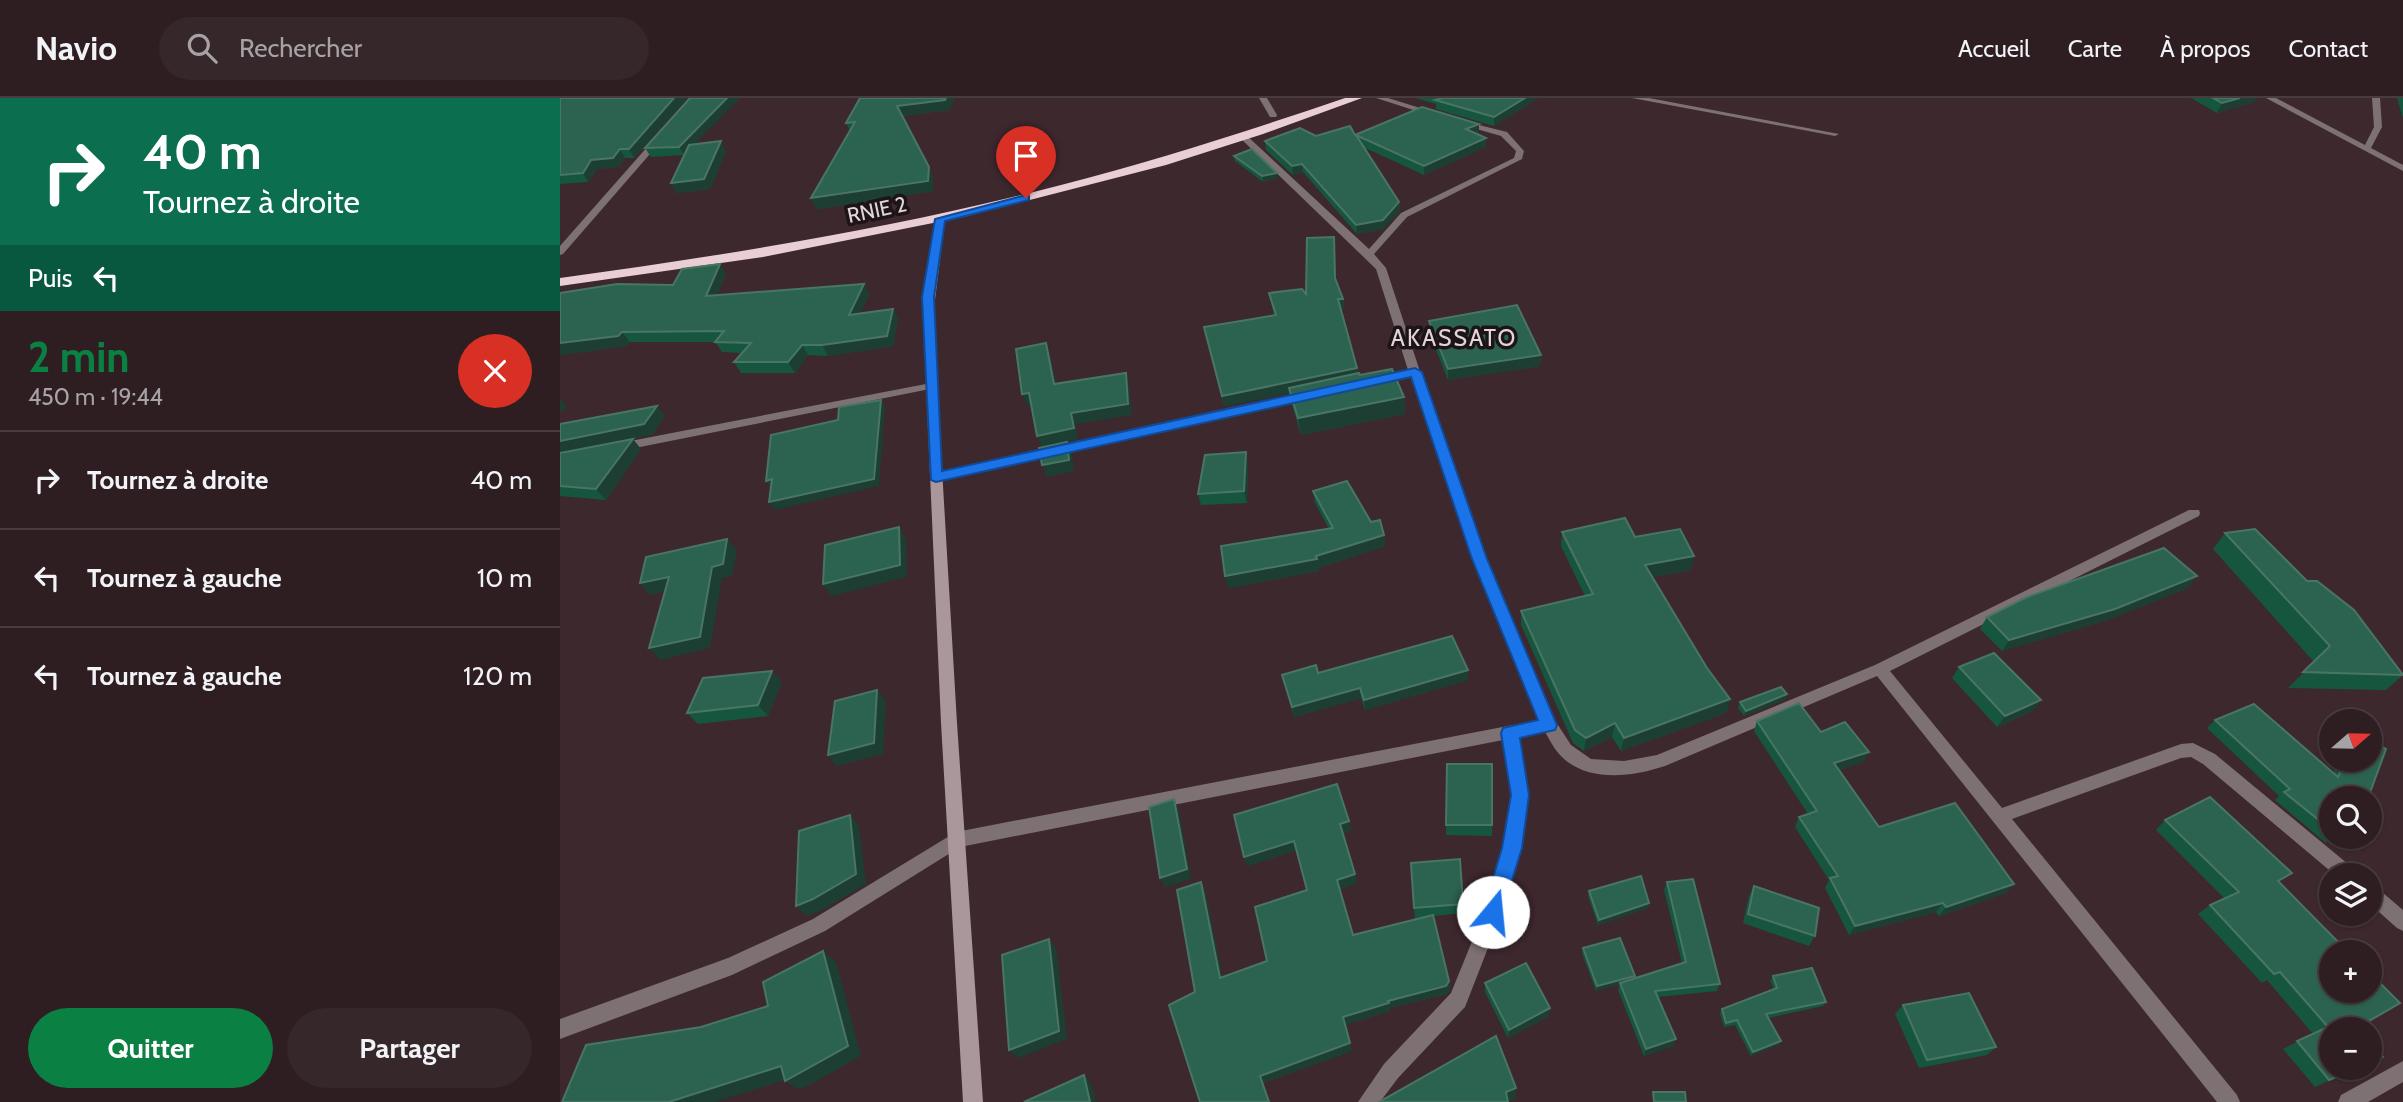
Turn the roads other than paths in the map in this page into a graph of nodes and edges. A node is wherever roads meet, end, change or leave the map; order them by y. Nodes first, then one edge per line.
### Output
1 (1263, 98) edge
2 (1325, 98) edge
3 (1356, 98) edge
4 (1380, 98) edge
5 (1636, 98) edge
6 (2270, 98) edge
7 (2376, 98) edge
8 (1273, 116) junction
9 (1442, 116) edge
10 (1454, 120) edge
11 (667, 129) edge
12 (1835, 134) dead end
13 (1242, 136) junction
14 (2367, 148) junction
15 (2403, 168) edge
16 (940, 219) junction
17 (560, 252) edge
18 (1369, 254) junction
19 (560, 269) edge
20 (560, 282) edge
21 (1415, 372) junction
22 (1362, 384) edge
23 (931, 386) junction
24 (1322, 392) edge
25 (606, 449) edge
26 (936, 477) junction
27 (2194, 513) dead end
28 (1880, 669) junction
29 (1549, 725) junction
30 (1510, 733) junction
31 (2000, 816) junction
32 (956, 839) junction
33 (2334, 863) edge
34 (2382, 904) edge
35 (2403, 922) edge
36 (560, 1029) edge
37 (2403, 1071) edge
38 (973, 1102) edge
39 (1368, 1102) edge
40 (2230, 1102) edge
41 (2348, 1102) edge

1 - 8 street
2 - 8 highway, RNIE 2 / RNIE 2
3 - 13 highway, RNIE 2 / RNIE 2
4 - 9 street
5 - 12 street
6 - 14 street
7 - 14 street
8 - 19 highway, RNIE 2 / RNIE 2
10 - 18 street
11 - 17 street
13 - 16 highway, RNIE 2 / RNIE 2
13 - 18 street
14 - 15 street
16 - 20 highway, RNIE 2 / RNIE 2
16 - 23 main road
18 - 21 street
21 - 22 street
21 - 29 street
23 - 25 street
23 - 26 main road
24 - 26 street
26 - 32 main road
27 - 28 street
28 - 29 street
28 - 31 street
29 - 30 street
30 - 32 street
30 - 39 street
31 - 33 street
31 - 40 street
32 - 36 street
32 - 38 main road
34 - 35 street
37 - 41 street

